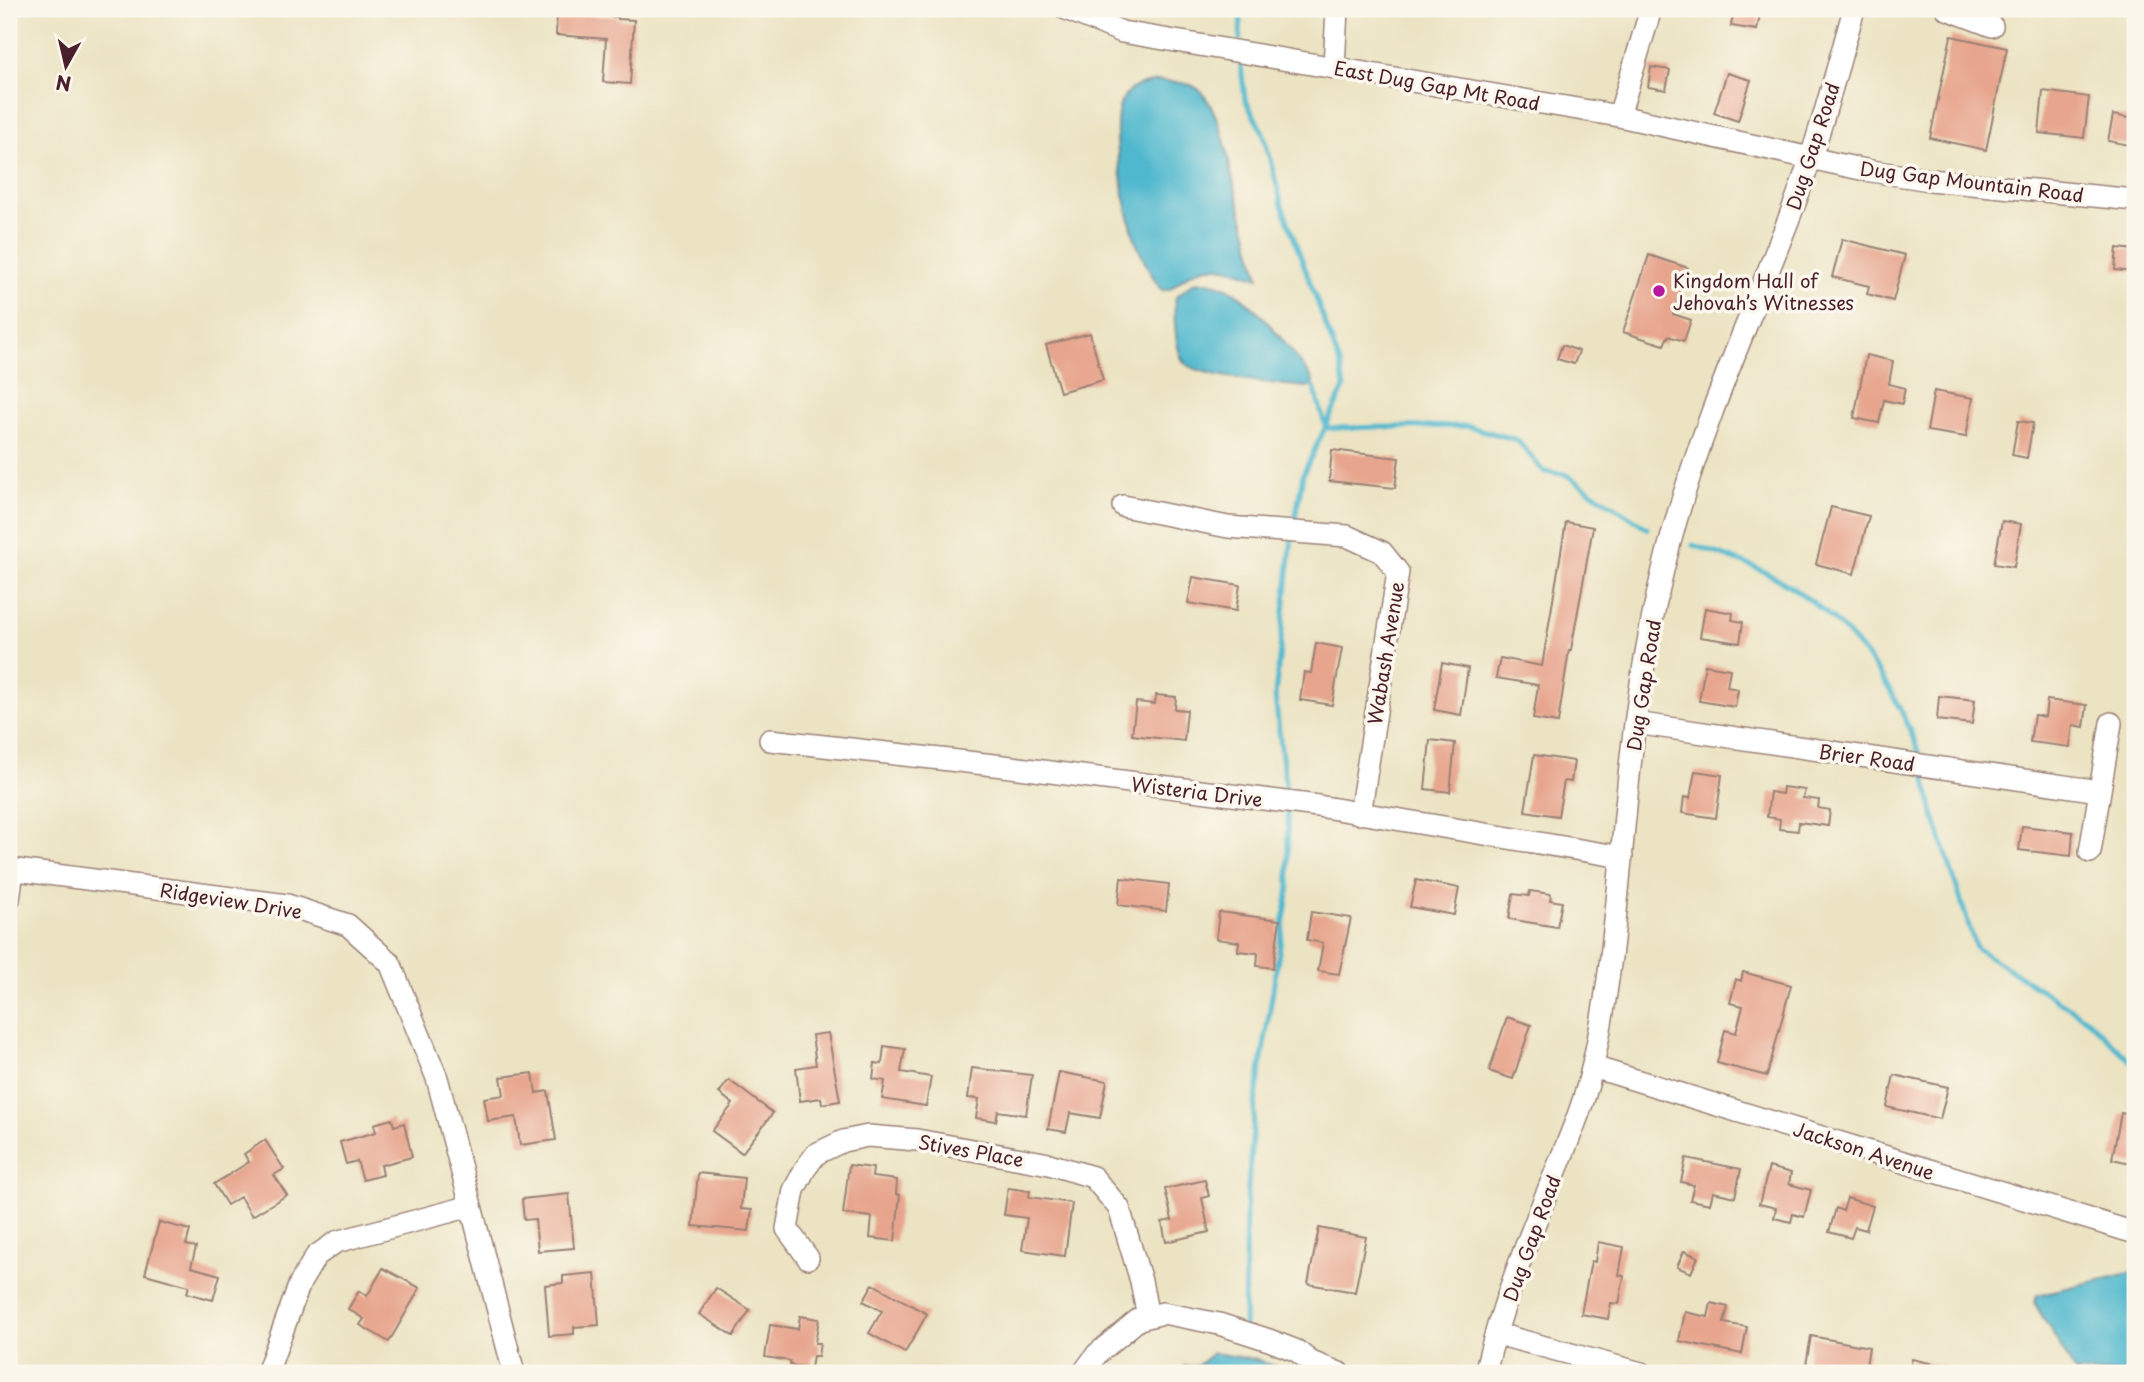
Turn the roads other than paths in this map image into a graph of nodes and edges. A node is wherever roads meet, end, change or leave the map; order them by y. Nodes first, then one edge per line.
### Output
1 (1066, 9) edge
2 (1337, 9) edge
3 (1651, 9) edge
4 (1854, 9) edge
5 (1947, 9) edge
6 (1992, 26) dead end
7 (1334, 67) junction
8 (1619, 116) junction
9 (1809, 159) junction
10 (2135, 200) edge
11 (1123, 506) dead end
12 (1635, 723) junction
13 (2111, 723) dead end
14 (769, 740) dead end
15 (2099, 791) junction
16 (1360, 814) junction
17 (2090, 852) dead end
18 (1622, 857) junction
19 (11, 870) edge
20 (9, 899) edge
21 (1593, 1067) junction
22 (471, 1206) junction
23 (2135, 1233) edge
24 (808, 1258) dead end
25 (1148, 1317) junction
26 (1497, 1334) junction
27 (267, 1373) edge
28 (514, 1373) edge
29 (1083, 1373) edge
30 (1339, 1373) edge
31 (1485, 1373) edge
32 (1641, 1373) edge

1 - 7 street, East Dug Gap Mt Road
2 - 7 street
3 - 8 street
4 - 9 street, Dug Gap Road
5 - 6 street
7 - 8 street, East Dug Gap Mt Road
8 - 9 street, East Dug Gap Mt Road
9 - 10 street, Dug Gap Mountain Road
9 - 12 street, Dug Gap Road
11 - 16 street, Wabash Avenue
12 - 15 street, Brier Road
12 - 18 street, Dug Gap Road
13 - 15 street
14 - 16 street, Wisteria Drive
15 - 17 street
16 - 18 street, Wisteria Drive
18 - 21 street, Dug Gap Road
19 - 20 street
19 - 22 street, Ridgeview Drive
21 - 23 street, Jackson Avenue
21 - 26 street, Dug Gap Road
22 - 27 street
22 - 28 street, Ridgeview Drive
24 - 25 street, Stives Place
25 - 29 street
25 - 30 street
26 - 31 street, Dug Gap Road
26 - 32 street

